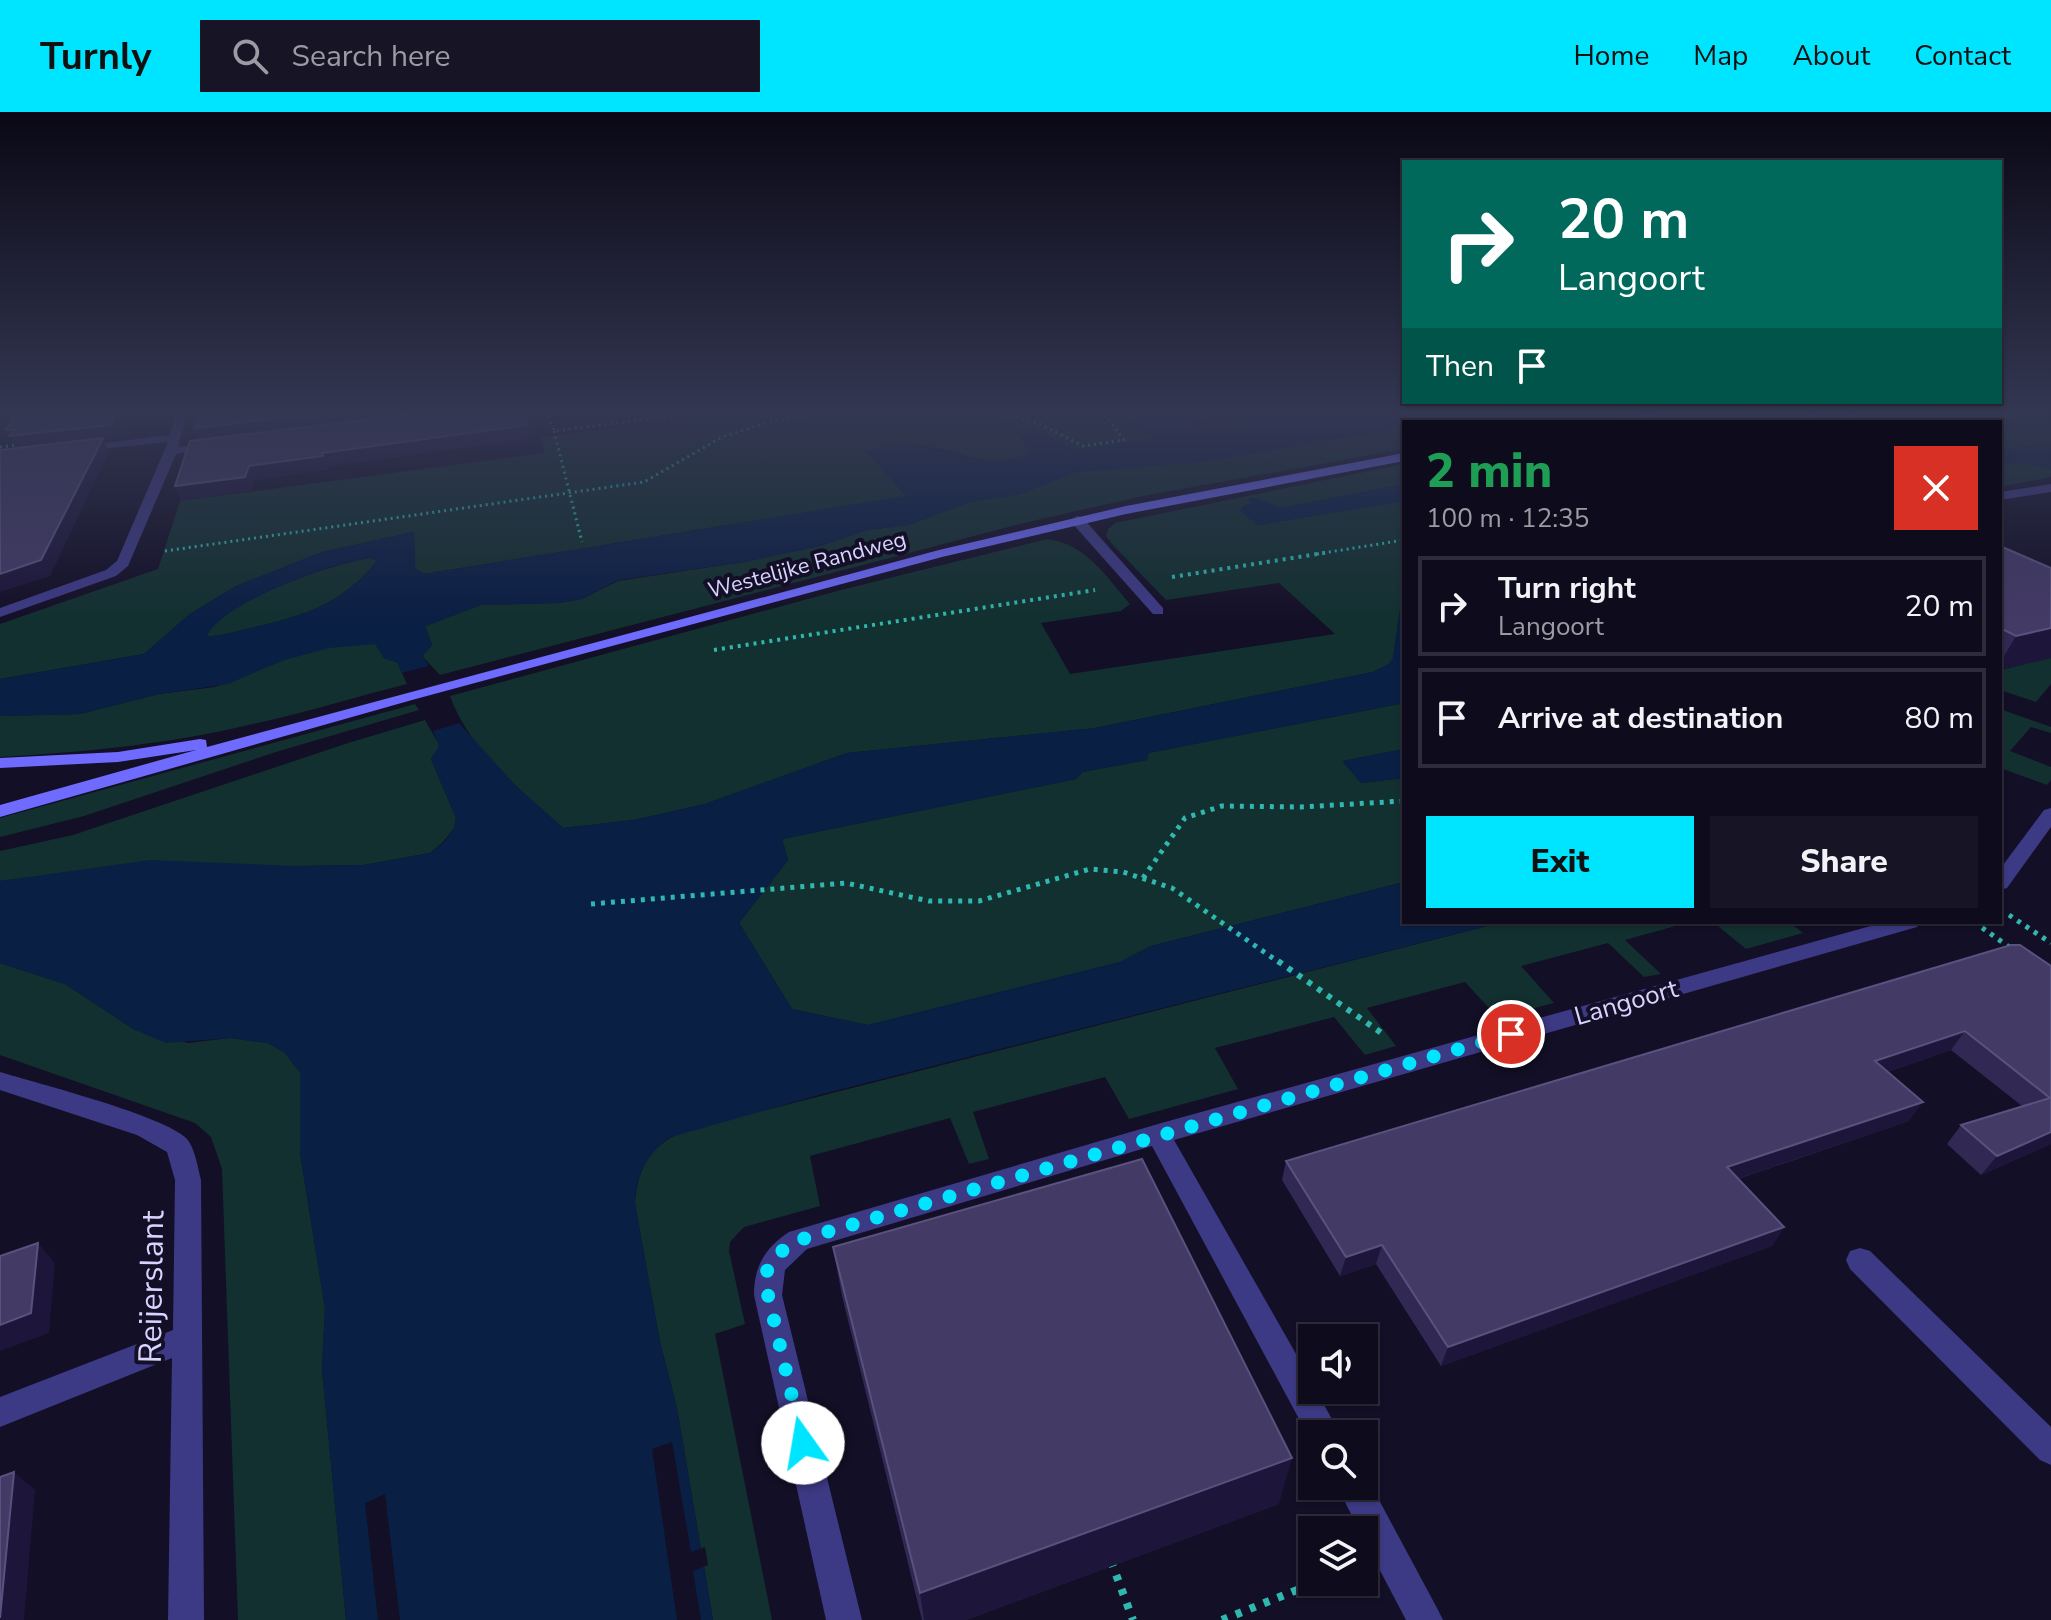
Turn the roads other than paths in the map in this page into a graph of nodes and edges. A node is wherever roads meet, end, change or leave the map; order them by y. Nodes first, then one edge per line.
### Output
1 (157, 481) edge
2 (1277, 481) edge
3 (2051, 488) edge
4 (2002, 496) edge
5 (1077, 520) junction
6 (1158, 611) dead end
7 (0, 613) edge
8 (275, 732) junction
9 (0, 763) edge
10 (0, 811) edge
11 (2051, 814) edge
12 (2002, 880) edge
13 (1903, 924) edge
14 (0, 1081) edge
15 (1158, 1134) junction
16 (1860, 1260) dead end
17 (186, 1339) junction
18 (0, 1412) edge
19 (1316, 1420) edge
20 (2051, 1449) edge
21 (1361, 1500) edge
22 (186, 1620) edge
23 (844, 1620) edge
24 (1425, 1620) edge

1 - 7 street
2 - 5 street, Westelijke Randweg
3 - 4 street
5 - 6 street
5 - 8 street, Westelijke Randweg
8 - 9 street, Westelijke Randweg
8 - 10 street, Westelijke Randweg
11 - 12 street
13 - 15 street, Langoort
14 - 17 street, Reijerslant
15 - 19 street
15 - 23 street, Langoort
16 - 20 street
17 - 18 street
17 - 22 street, Reijerslant
21 - 24 street

